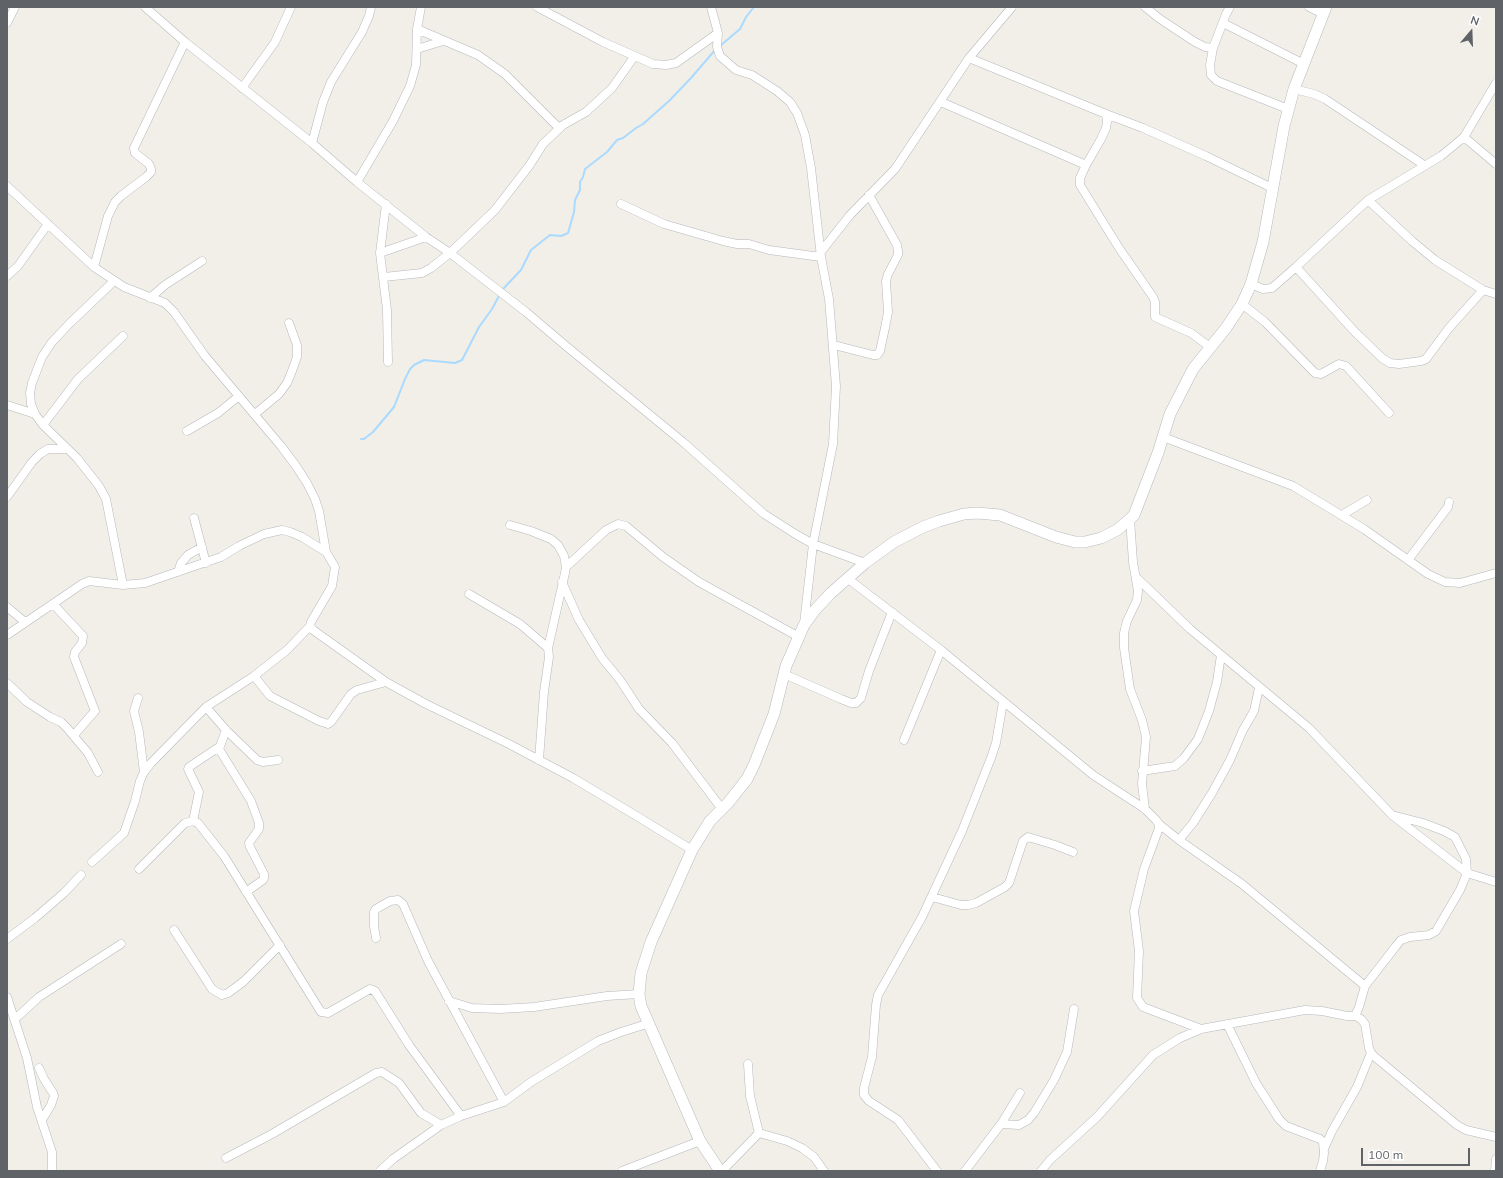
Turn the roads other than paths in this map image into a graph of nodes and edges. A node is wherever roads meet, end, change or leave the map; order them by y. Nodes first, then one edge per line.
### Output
1 (15, 7) edge
2 (145, 7) edge
3 (291, 7) edge
4 (371, 7) edge
5 (421, 7) edge
6 (537, 7) edge
7 (712, 7) edge
8 (1012, 7) edge
9 (1145, 7) edge
10 (1230, 7) edge
11 (1309, 7) edge
12 (1325, 10) edge
13 (7, 23) edge
14 (1223, 23) junction
15 (417, 29) junction
16 (718, 33) junction
17 (443, 41) junction
18 (185, 42) junction
19 (1213, 48) junction
20 (417, 49) junction
21 (634, 57) junction
22 (970, 58) junction
23 (1304, 64) junction
24 (1496, 85) edge
25 (242, 88) junction
26 (1294, 89) junction
27 (941, 102) junction
28 (1288, 109) junction
29 (1106, 114) junction
30 (559, 128) junction
31 (1464, 137) junction
32 (312, 143) junction
33 (1086, 164) junction
34 (1496, 164) edge
35 (1424, 165) junction
36 (357, 182) junction
37 (7, 186) edge
38 (1272, 188) junction
39 (870, 195) junction
40 (1368, 200) junction
41 (386, 204) junction
42 (621, 204) dead end
43 (48, 224) junction
44 (426, 237) junction
45 (380, 253) junction
46 (450, 253) junction
47 (820, 255) junction
48 (202, 261) dead end
49 (94, 267) junction
50 (1296, 267) junction
51 (7, 276) edge
52 (384, 277) junction
53 (114, 281) junction
54 (1251, 284) junction
55 (1483, 290) junction
56 (1496, 294) edge
57 (150, 298) junction
58 (1242, 304) junction
59 (289, 323) dead end
60 (123, 336) dead end
61 (834, 345) junction
62 (1210, 347) junction
63 (388, 362) dead end
64 (239, 396) junction
65 (7, 405) edge
66 (1389, 413) dead end
67 (35, 414) junction
68 (255, 414) junction
69 (43, 425) junction
70 (187, 431) dead end
71 (1163, 437) junction
72 (66, 449) junction
73 (9, 487) edge
74 (7, 497) edge
75 (1368, 500) dead end
76 (1449, 502) dead end
77 (1342, 515) junction
78 (194, 518) dead end
79 (1130, 519) junction
80 (510, 526) dead end
81 (814, 544) junction
82 (202, 547) junction
83 (326, 552) junction
84 (1408, 560) junction
85 (206, 563) junction
86 (865, 563) junction
87 (566, 567) junction
88 (178, 572) junction
89 (1496, 573) edge
90 (1486, 576) junction
91 (1136, 577) junction
92 (847, 578) junction
93 (1496, 581) edge
94 (562, 582) junction
95 (123, 584) junction
96 (469, 594) dead end
97 (53, 604) junction
98 (7, 606) edge
99 (892, 612) junction
100 (26, 622) junction
101 (804, 625) junction
102 (310, 626) junction
103 (7, 635) edge
104 (799, 637) junction
105 (548, 648) junction
106 (941, 650) junction
107 (1222, 655) junction
108 (784, 674) junction
109 (254, 676) junction
110 (386, 682) junction
111 (7, 683) edge
112 (1259, 688) junction
113 (138, 698) dead end
114 (1003, 702) junction
115 (206, 707) junction
116 (226, 730) junction
117 (74, 736) junction
118 (904, 740) dead end
119 (219, 747) junction
120 (278, 760) dead end
121 (539, 760) junction
122 (1142, 771) junction
123 (98, 772) dead end
124 (144, 772) junction
125 (722, 809) junction
126 (1145, 809) junction
127 (1392, 815) junction
128 (193, 821) junction
129 (1159, 824) junction
130 (1179, 840) junction
131 (692, 850) junction
132 (1074, 852) dead end
133 (92, 862) dead end
134 (138, 869) dead end
135 (1467, 873) junction
136 (81, 875) dead end
137 (1496, 882) edge
138 (246, 892) junction
139 (932, 897) junction
140 (174, 930) dead end
141 (376, 938) dead end
142 (7, 939) edge
143 (121, 944) dead end
144 (280, 945) junction
145 (1364, 986) junction
146 (638, 994) junction
147 (7, 997) edge
148 (449, 1001) junction
149 (1074, 1009) dead end
150 (1355, 1016) junction
151 (15, 1019) junction
152 (650, 1023) junction
153 (1227, 1024) junction
154 (1201, 1029) junction
155 (1371, 1053) junction
156 (748, 1064) dead end
157 (39, 1068) dead end
158 (1020, 1093) dead end
159 (504, 1102) junction
160 (462, 1116) junction
161 (42, 1120) junction
162 (1001, 1124) junction
163 (441, 1125) junction
164 (760, 1133) junction
165 (1496, 1136) edge
166 (700, 1141) junction
167 (1496, 1143) edge
168 (1324, 1149) junction
169 (226, 1158) dead end
170 (1496, 1159) edge
171 (52, 1171) edge
172 (380, 1171) edge
173 (622, 1171) edge
174 (721, 1171) edge
175 (824, 1171) edge
176 (937, 1171) edge
177 (965, 1171) edge
178 (1040, 1171) edge
179 (1320, 1171) edge
180 (1495, 1171) edge

1 - 13 street
2 - 18 street
3 - 25 street
4 - 32 street
5 - 15 street
6 - 21 street
7 - 16 street
8 - 22 street
9 - 19 street
10 - 14 street
11 - 12 street
12 - 23 street
14 - 19 street
14 - 23 street
15 - 17 street
15 - 20 street
16 - 21 street
16 - 47 street
17 - 20 street
17 - 30 street
18 - 25 street
18 - 49 street
19 - 28 street
20 - 36 street
21 - 30 street
22 - 27 street
22 - 29 street
23 - 26 street
24 - 31 street
25 - 32 street
26 - 28 street
26 - 35 street
27 - 33 street
27 - 39 street
28 - 38 street
29 - 33 street
29 - 38 street
30 - 46 street
31 - 34 street
31 - 35 street
32 - 36 street
33 - 62 street
35 - 40 street
36 - 41 street
37 - 43 street
38 - 54 street
39 - 47 street
39 - 61 street
40 - 50 street
40 - 55 street
41 - 44 street
41 - 45 street
42 - 47 street
43 - 49 street
43 - 51 street
44 - 45 street
44 - 46 street
45 - 52 street
46 - 52 street
46 - 81 street
47 - 61 street
48 - 57 street
49 - 53 street
50 - 54 street
50 - 55 street
52 - 63 street
53 - 57 street
53 - 67 street
54 - 58 street
55 - 56 street
57 - 64 street
58 - 62 street
58 - 66 street
59 - 68 street
60 - 69 street
61 - 81 street
62 - 71 street
64 - 68 street
64 - 70 street
65 - 67 street
67 - 69 street
68 - 83 street
69 - 72 street
71 - 77 street
71 - 79 street
72 - 73 street
72 - 95 street
73 - 74 street
75 - 77 street
76 - 84 street
77 - 84 street
78 - 82 street
79 - 86 street
79 - 91 street
80 - 87 street
81 - 86 street
81 - 101 street
82 - 85 street
82 - 88 street
83 - 85 street
83 - 102 street
84 - 90 street
85 - 88 street
86 - 92 street
87 - 94 street
87 - 104 street
88 - 95 street
89 - 90 street
90 - 93 street
91 - 107 street
91 - 122 street
92 - 99 street
92 - 101 street
94 - 105 street
94 - 125 street
95 - 97 street
96 - 105 street
97 - 100 street
97 - 117 street
98 - 100 street
99 - 106 street
99 - 108 street
100 - 103 street
101 - 104 street
102 - 109 street
102 - 110 street
104 - 108 street
105 - 121 street
106 - 114 street
106 - 118 street
107 - 112 street
107 - 122 street
108 - 125 street
109 - 110 street
109 - 115 street
110 - 121 street
111 - 117 street
112 - 127 street
112 - 130 street
113 - 124 street
114 - 126 street
114 - 139 street
115 - 116 street
115 - 124 street
116 - 119 street
116 - 120 street
117 - 123 street
119 - 128 street
119 - 138 street
121 - 131 street
122 - 126 street
124 - 133 street
125 - 131 street
126 - 129 street
127 - 135 street
127 - 135 street
128 - 134 street
128 - 138 street
129 - 130 street
129 - 154 street
130 - 145 street
131 - 146 street
132 - 139 street
135 - 137 street
135 - 145 street
136 - 142 street
138 - 144 street
139 - 176 street
140 - 144 street
141 - 148 street
143 - 151 street
144 - 160 street
145 - 150 street
146 - 148 street
146 - 152 street
147 - 151 street
148 - 159 street
149 - 162 street
150 - 153 street
150 - 155 street
151 - 161 street
152 - 159 street
152 - 166 street
153 - 154 street
153 - 168 street
154 - 178 street
155 - 165 street
155 - 168 street
156 - 164 street
157 - 161 street
158 - 162 street
159 - 160 street
160 - 163 street
161 - 171 street
162 - 177 street
163 - 169 street
163 - 172 street
164 - 174 street
164 - 175 street
165 - 167 street
166 - 173 street
166 - 174 street
168 - 179 street
170 - 180 street

